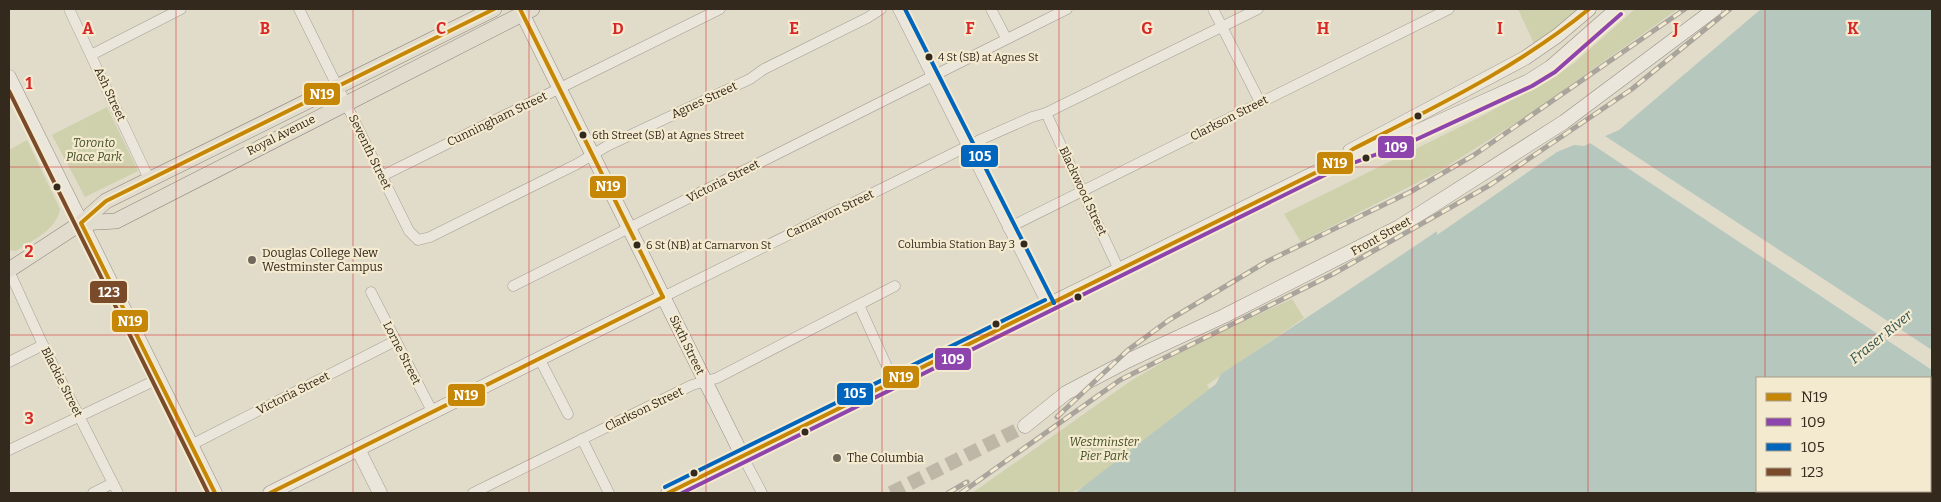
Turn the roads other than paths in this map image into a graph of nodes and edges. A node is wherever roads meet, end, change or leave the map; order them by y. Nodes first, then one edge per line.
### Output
1 (69, 9) edge
2 (181, 9) edge
3 (299, 9) edge
4 (494, 9) edge
5 (720, 9) edge
6 (881, 9) edge
7 (898, 9) edge
8 (991, 9) edge
9 (1067, 9) edge
10 (1213, 9) edge
11 (1258, 9) edge
12 (1449, 9) edge
13 (1589, 9) edge
14 (1617, 9) edge
15 (1714, 9) edge
16 (524, 10) edge
17 (1438, 11) edge
18 (1222, 26) junction
19 (1006, 38) junction
20 (91, 54) junction
21 (1503, 70) junction
22 (932, 76) junction
23 (9, 77) edge
24 (339, 87) junction
25 (559, 88) junction
26 (1493, 99) junction
27 (346, 102) junction
28 (1260, 102) junction
29 (1046, 113) junction
30 (968, 146) junction
31 (592, 154) junction
32 (1335, 163) junction
33 (382, 176) junction
34 (150, 181) junction
35 (1084, 192) junction
36 (81, 224) junction
37 (1008, 228) junction
38 (629, 229) junction
39 (418, 240) joint
40 (9, 270) edge
41 (1119, 270) junction
42 (514, 286) dead end
43 (895, 286) dead end
44 (371, 292) dead end
45 (663, 297) junction
46 (859, 305) junction
47 (1048, 306) junction
48 (395, 341) junction
49 (43, 345) junction
50 (540, 360) junction
51 (9, 362) edge
52 (158, 379) junction
53 (705, 381) junction
54 (894, 382) junction
55 (433, 413) junction
56 (568, 414) dead end
57 (79, 415) junction
58 (1025, 426) tunnel mouth
59 (582, 439) junction
60 (191, 445) junction
61 (358, 449) junction
62 (9, 450) edge
63 (743, 457) junction
64 (113, 483) junction
65 (286, 490) edge
66 (93, 493) edge
67 (118, 493) edge
68 (215, 493) edge
69 (270, 493) edge
70 (380, 493) edge
71 (473, 493) edge
72 (608, 493) edge
73 (668, 493) edge
74 (762, 493) edge

1 - 20 street, Ash Street
2 - 20 street
3 - 24 street, Seventh Street
4 - 24 main road, Royal Avenue
5 - 25 street, Cunningham Street
6 - 31 street, Agnes Street
7 - 22 street
8 - 19 street
9 - 19 street, Victoria Street
10 - 18 street
11 - 18 street, Carnarvon Street
12 - 17 street, Clarkson Street
13 - 21 street
14 - 26 street
15 - 58 street, Front Street
16 - 25 street, Sixth Street
16 - 27 main road, Royal Avenue
17 - 28 street, Clarkson Street
18 - 28 street
18 - 29 street, Carnarvon Street
19 - 22 street, Victoria Street
20 - 34 street, Ash Street
21 - 26 street
21 - 32 street
22 - 30 street
22 - 38 street, Victoria Street
23 - 36 street
24 - 27 street, Seventh Street
24 - 34 main road, Royal Avenue
25 - 31 street, Sixth Street
25 - 33 street, Cunningham Street
26 - 32 street
27 - 33 street, Seventh Street
27 - 36 main road, Royal Avenue
28 - 35 street, Clarkson Street
29 - 30 street, Carnarvon Street
29 - 35 street, Blackwood Street
30 - 37 street
30 - 45 street, Carnarvon Street
31 - 38 street, Sixth Street
31 - 39 street, Agnes Street
32 - 41 street
33 - 39 street, Seventh Street
34 - 36 main road, Royal Avenue
35 - 37 street, Clarkson Street
35 - 41 street, Blackwood Street
36 - 40 main road, Royal Avenue
36 - 52 street
37 - 47 street
38 - 42 street, Victoria Street
38 - 45 street, Sixth Street
40 - 49 street, Blackie Street
41 - 47 street
43 - 46 street, Clarkson Street
44 - 48 street, Lorne Street
45 - 50 street, Carnarvon Street
45 - 53 street, Sixth Street
46 - 53 street, Clarkson Street
46 - 54 street
47 - 54 street
48 - 55 street, Lorne Street
48 - 60 street, Victoria Street
49 - 51 street
49 - 57 street, Blackie Street
50 - 55 street, Carnarvon Street
50 - 56 street
52 - 57 street
52 - 60 street
53 - 59 street, Clarkson Street
53 - 63 street, Sixth Street
54 - 63 street
55 - 61 street, Carnarvon Street
57 - 62 street
57 - 64 street, Blackie Street
59 - 71 street, Clarkson Street
59 - 72 street
60 - 68 street
61 - 65 street, Carnarvon Street
61 - 70 street
63 - 73 street
63 - 74 street, Sixth Street
64 - 66 street
64 - 67 street, Blackie Street
65 - 69 street, Carnarvon Street

